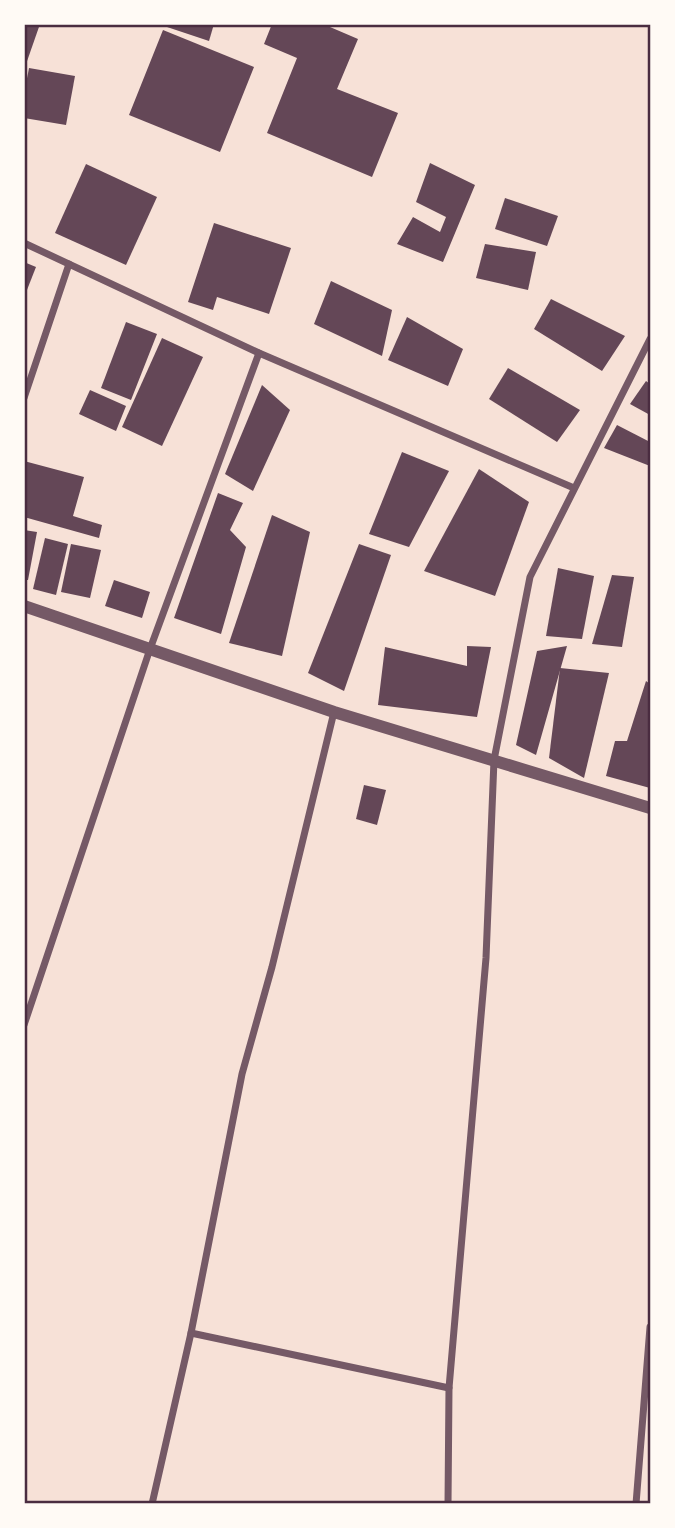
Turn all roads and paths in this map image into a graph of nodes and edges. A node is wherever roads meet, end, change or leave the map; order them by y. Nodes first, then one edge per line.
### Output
1 (24, 243) edge
2 (69, 264) junction
3 (650, 339) edge
4 (259, 353) junction
5 (24, 398) edge
6 (573, 488) junction
7 (24, 607) edge
8 (150, 649) junction
9 (334, 712) junction
10 (494, 760) junction
11 (650, 808) edge
12 (24, 1026) edge
13 (650, 1327) edge
14 (191, 1333) junction
15 (449, 1388) junction
16 (152, 1503) edge
17 (448, 1503) edge
18 (636, 1503) edge

1 - 2 street
2 - 4 street
2 - 5 street
3 - 6 street
4 - 6 street
4 - 8 street
6 - 10 street
7 - 8 street
8 - 9 street
8 - 12 street
9 - 10 street
9 - 14 street
10 - 11 street
10 - 15 street
13 - 18 street
14 - 15 street
14 - 16 street
15 - 17 street

